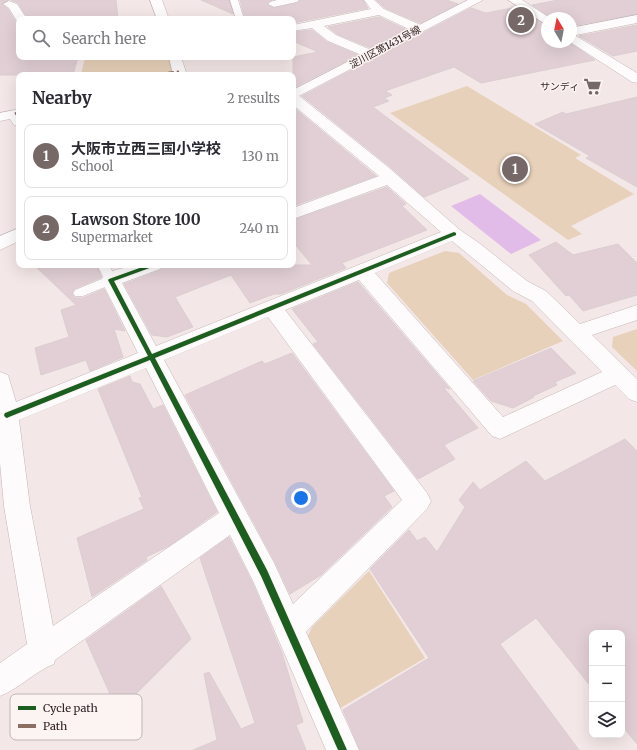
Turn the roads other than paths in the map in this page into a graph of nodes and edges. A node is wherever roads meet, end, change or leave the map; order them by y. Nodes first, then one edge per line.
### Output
1 (156, 0) edge
2 (234, 0) edge
3 (293, 0) edge
4 (368, 0) edge
5 (477, 0) edge
6 (514, 0) edge
7 (5, 3) edge
8 (274, 4) dead end
9 (380, 11) junction
10 (19, 16) edge
11 (162, 16) edge
12 (239, 16) edge
13 (541, 17) edge
14 (637, 19) edge
15 (314, 24) junction
16 (296, 28) edge
17 (419, 30) junction
18 (577, 31) edge
19 (577, 41) edge
20 (371, 55) junction
21 (176, 60) edge
22 (179, 72) edge
23 (637, 79) edge
24 (296, 93) edge
25 (296, 100) edge
26 (16, 116) edge
27 (0, 117) edge
28 (389, 178) junction
29 (297, 207) edge
30 (454, 234) junction
31 (16, 236) edge
32 (0, 244) edge
33 (136, 268) edge
34 (362, 271) junction
35 (107, 273) edge
36 (79, 293) dead end
37 (272, 308) junction
38 (637, 312) edge
39 (576, 333) junction
40 (151, 357) junction
41 (618, 374) junction
42 (0, 381) edge
43 (637, 392) edge
44 (4, 411) edge
45 (8, 510) edge
46 (234, 517) junction
47 (288, 629) junction
48 (43, 653) junction
49 (0, 681) edge
50 (343, 750) edge

1 - 11 street
2 - 12 lane
3 - 8 street
4 - 9 street
5 - 17 street, 淀川区第1431号線
6 - 13 street
7 - 10 street
9 - 15 street
9 - 17 street
14 - 18 street
15 - 16 street
15 - 20 street
17 - 20 street, 淀川区第1431号線
19 - 23 street
20 - 24 street, 淀川区第1431号線
21 - 22 street
25 - 28 street
26 - 27 street
28 - 29 street
28 - 30 street
30 - 34 street
30 - 39 street
31 - 32 street
33 - 35 street
34 - 37 street
34 - 41 street
35 - 36 lane
35 - 40 street
37 - 40 street
37 - 47 street
38 - 39 street
39 - 41 street
40 - 44 street
40 - 46 street
41 - 43 street
42 - 44 street
44 - 45 street
45 - 48 street
46 - 47 street
46 - 48 street
47 - 50 street
48 - 49 street

